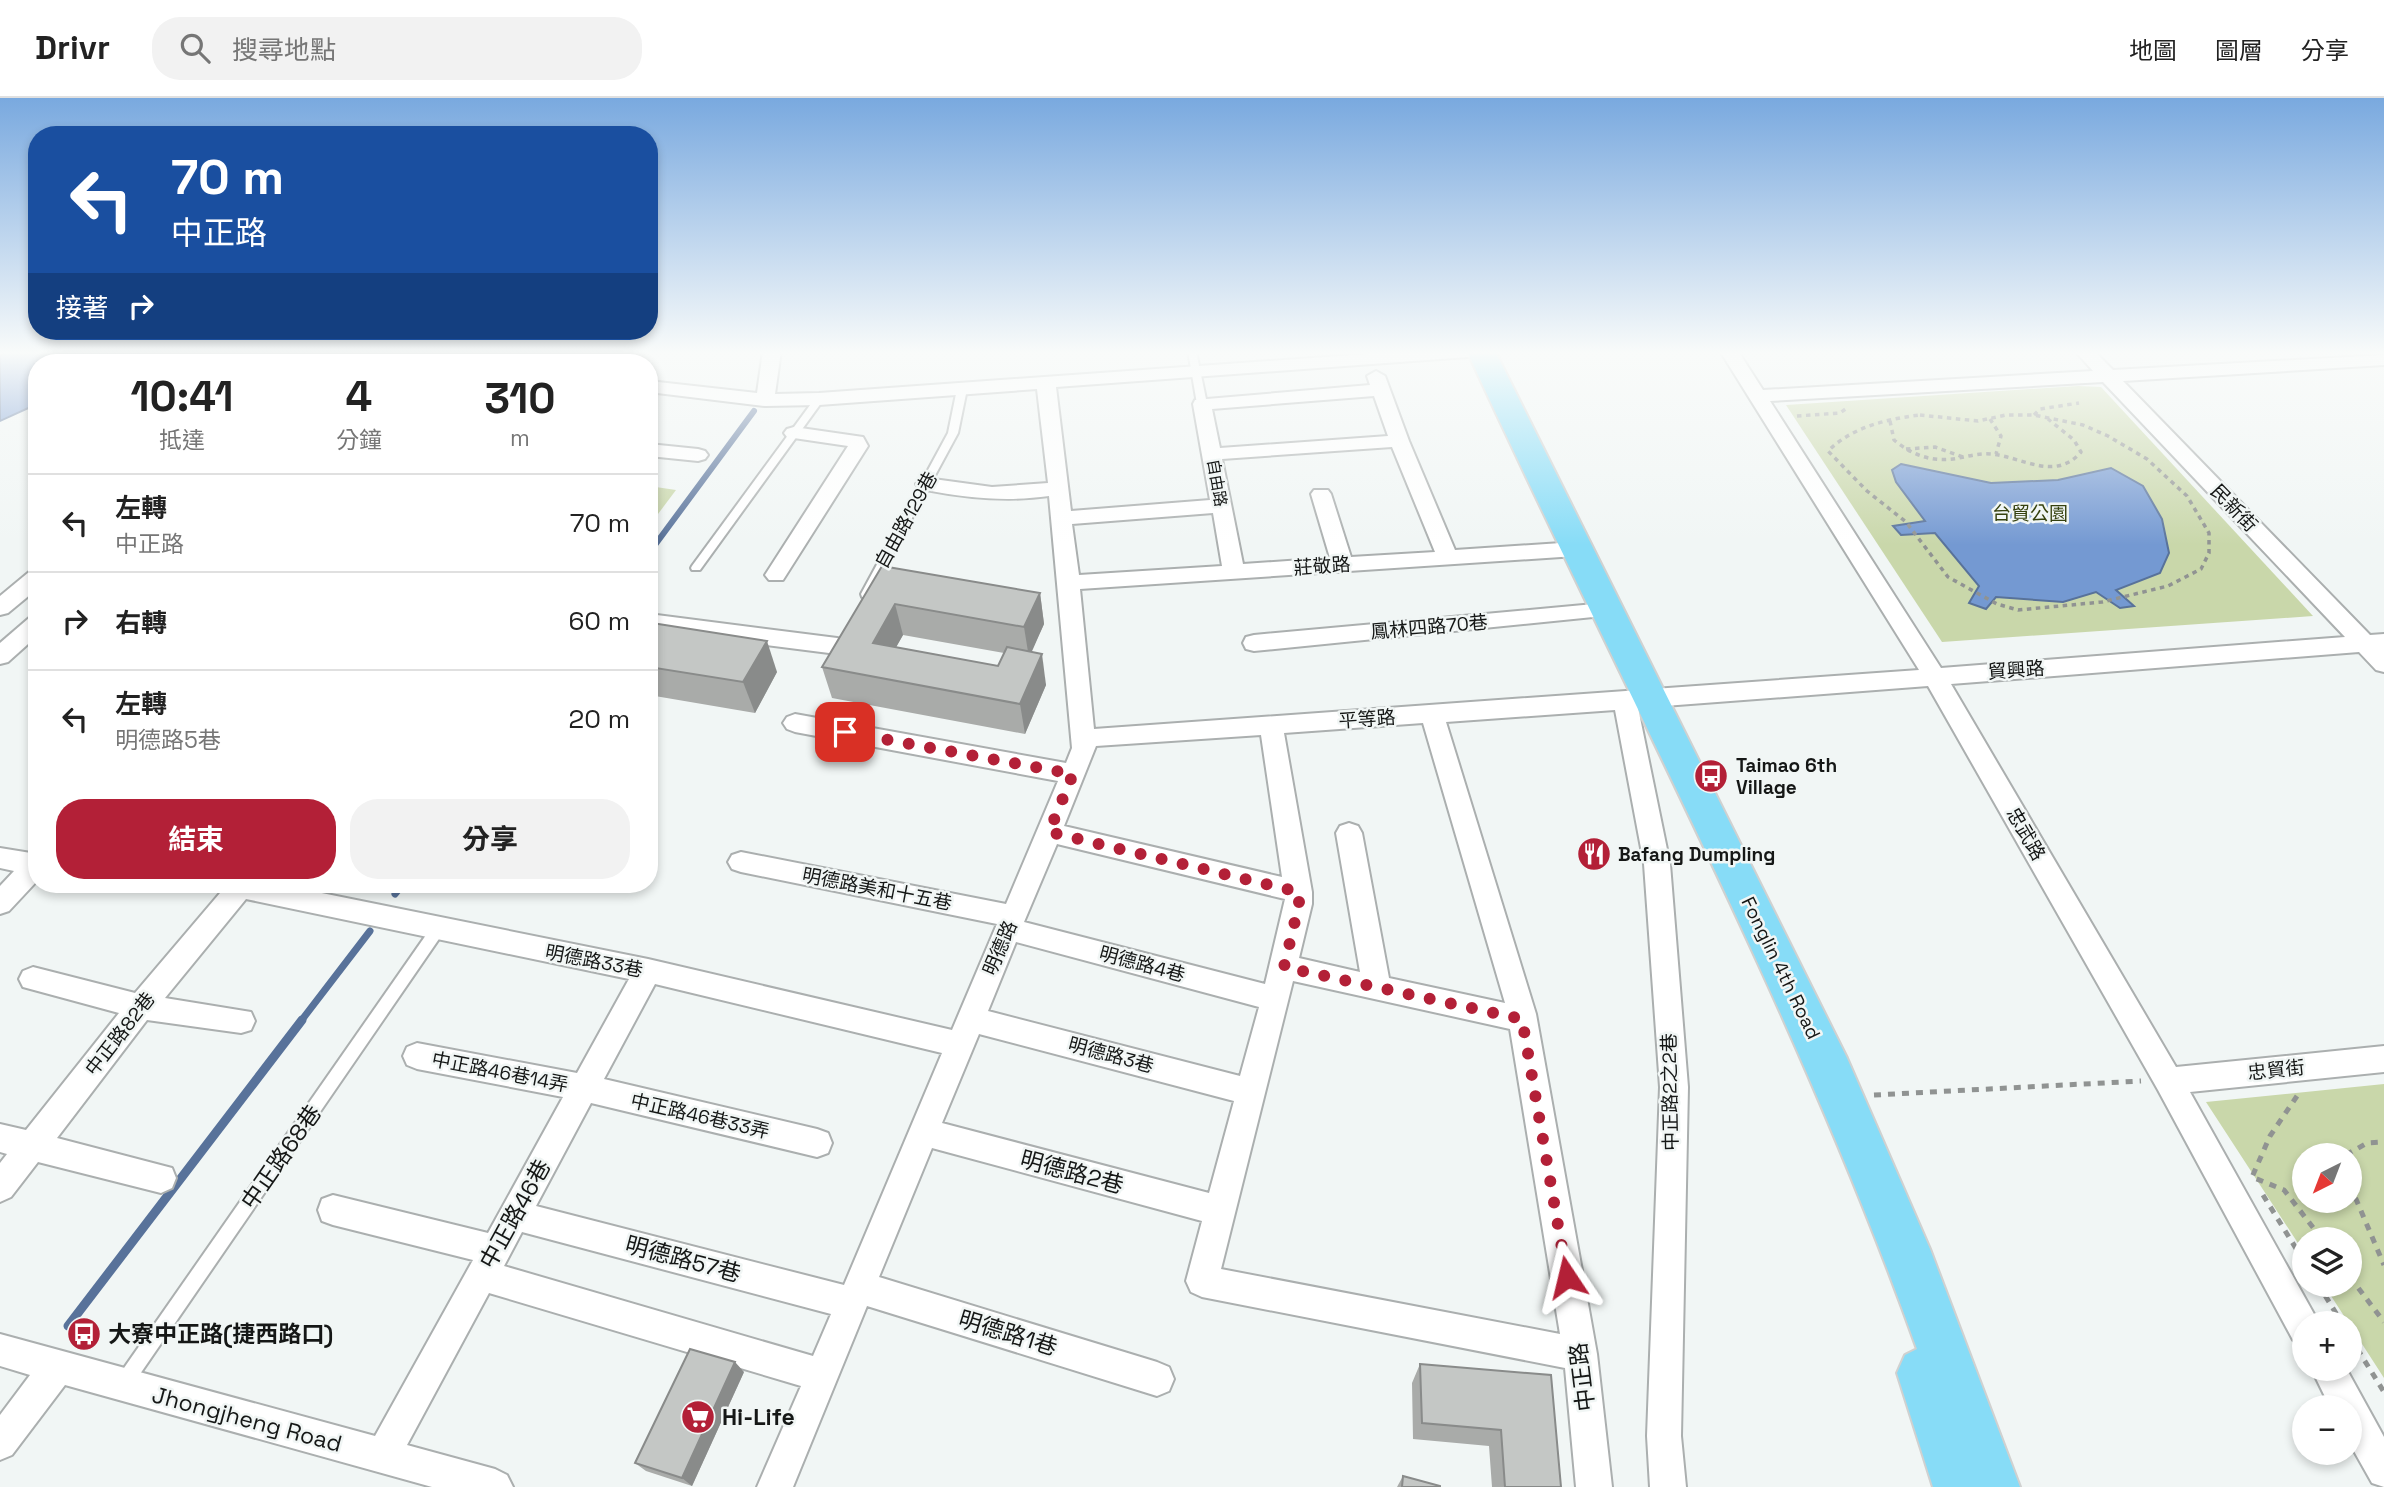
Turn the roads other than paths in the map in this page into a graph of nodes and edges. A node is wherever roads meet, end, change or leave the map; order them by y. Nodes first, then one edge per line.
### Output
1 (807, 416) edge
2 (957, 416) edge
3 (1050, 416) edge
4 (1205, 416) edge
5 (1390, 416) edge
6 (1502, 416) edge
7 (1771, 416) edge
8 (2147, 416) edge
9 (794, 433) junction
10 (1399, 441) junction
11 (658, 451) edge
12 (1213, 454) junction
13 (698, 455) dead end
14 (926, 484) junction
15 (1058, 488) junction
16 (1321, 494) dead end
17 (1221, 506) junction
18 (1062, 518) junction
19 (1565, 550) junction
20 (1448, 558) junction
21 (1343, 565) junction
22 (696, 568) dead end
23 (1234, 572) junction
24 (776, 575) dead end
25 (1069, 583) junction
26 (28, 584) edge
27 (862, 600) edge
28 (0, 608) edge
29 (1594, 612) junction
30 (658, 623) edge
31 (28, 631) edge
32 (840, 640) edge
33 (1254, 643) dead end
34 (2374, 643) edge
35 (0, 656) edge
36 (2384, 664) edge
37 (1934, 676) junction
38 (1637, 700) junction
39 (1433, 715) junction
40 (795, 723) dead end
41 (1271, 725) junction
42 (1085, 738) junction
43 (1073, 774) junction
44 (1049, 832) junction
45 (1349, 834) dead end
46 (0, 858) edge
47 (741, 862) dead end
48 (28, 863) edge
49 (28, 873) edge
50 (1299, 892) junction
51 (230, 893) edge
52 (273, 893) edge
53 (0, 903) edge
54 (1011, 922) junction
55 (438, 929) junction
56 (1284, 967) junction
57 (648, 971) junction
58 (33, 979) dead end
59 (1377, 988) junction
60 (1275, 999) junction
61 (141, 1007) junction
62 (1522, 1019) junction
63 (241, 1021) dead end
64 (965, 1032) junction
65 (417, 1056) dead end
66 (2384, 1059) edge
67 (2168, 1081) junction
68 (584, 1088) junction
69 (1251, 1092) junction
70 (923, 1132) junction
71 (0, 1138) edge
72 (817, 1143) dead end
73 (33, 1145) junction
74 (161, 1178) dead end
75 (0, 1187) edge
76 (333, 1210) dead end
77 (1220, 1211) junction
78 (514, 1215) junction
79 (488, 1263) junction
80 (855, 1295) junction
81 (2296, 1311) edge
82 (1580, 1354) junction
83 (3, 1356) edge
84 (58, 1366) junction
85 (821, 1375) junction
86 (1157, 1379) dead end
87 (123, 1384) junction
88 (2362, 1432) edge
89 (0, 1443) edge
90 (383, 1456) junction
91 (2384, 1471) edge
92 (452, 1481) edge
93 (495, 1487) edge
94 (775, 1487) edge
95 (1594, 1487) edge
96 (1668, 1487) edge
97 (1961, 1487) edge
98 (1992, 1487) edge

1 - 9 lane
2 - 14 lane, 自由路129巷
3 - 15 street, 明德路
4 - 12 street, 自由路
5 - 10 street
6 - 19 main road, Fonglin 4th Road
7 - 37 street, 忠武路
8 - 34 street, 民新街
9 - 22 lane
9 - 24 street
10 - 12 street
10 - 20 street
11 - 13 street
12 - 17 street, 自由路
14 - 15 street
14 - 27 lane, 自由路129巷
15 - 18 street, 明德路
16 - 21 street
17 - 18 street
17 - 23 street, 自由路
18 - 25 street, 明德路
19 - 20 street, 莊敬路
19 - 29 main road, Fonglin 4th Road
20 - 21 street, 莊敬路
21 - 23 street, 莊敬路
23 - 25 street, 莊敬路
25 - 42 street, 明德路
26 - 28 street
29 - 33 street, 鳳林四路70巷
29 - 38 main road, Fonglin 4th Road
30 - 32 street
31 - 35 street
34 - 36 street, 民新街
34 - 37 street, 貿興路
37 - 38 street, 貿興路
37 - 67 street, 忠武路
38 - 39 street, 平等路
38 - 96 street, 中正路2之2巷
38 - 97 main road, Fonglin 4th Road
38 - 98 main road, Fonglin 4th Road
39 - 41 street, 平等路
39 - 62 street, 中正路
40 - 43 street
41 - 42 street, 平等路
41 - 50 street
42 - 43 street, 明德路
43 - 44 street, 明德路
44 - 50 street
44 - 54 street, 明德路
45 - 59 street
46 - 48 street
47 - 54 street, 明德路美和十五巷
49 - 53 street
50 - 56 street
51 - 61 street, 中正路82巷
52 - 55 street, 明德路33巷
54 - 60 street, 明德路4巷
54 - 64 street, 明德路
55 - 57 street, 明德路33巷
55 - 87 lane, 中正路68巷
56 - 59 street
56 - 60 street
57 - 64 street, 明德路33巷
57 - 68 street, 中正路46巷
58 - 61 street
59 - 62 street
60 - 69 street
61 - 63 street
61 - 73 street, 中正路82巷
62 - 82 street, 中正路
64 - 69 street, 明德路3巷
64 - 70 street, 明德路
65 - 68 street, 中正路46巷14弄
66 - 67 street, 忠貿街
67 - 81 street, 忠武路
68 - 72 street, 中正路46巷33弄
68 - 78 street, 中正路46巷
69 - 77 street
70 - 77 street, 明德路2巷
70 - 80 street, 明德路
71 - 73 street
73 - 74 street
73 - 75 street, 中正路82巷
76 - 79 street
77 - 82 street
78 - 79 street, 中正路46巷
78 - 80 street, 明德路57巷
79 - 85 street
79 - 90 street, 中正路46巷
80 - 85 street, 明德路
80 - 86 street, 明德路1巷
82 - 95 street, 中正路
83 - 84 street, Jhongjheng Road
84 - 87 street, Jhongjheng Road
84 - 89 street
85 - 94 street, 明德路
87 - 90 street, Jhongjheng Road
88 - 91 street
90 - 92 street, Jhongjheng Road
92 - 93 street, Jhongjheng Road

